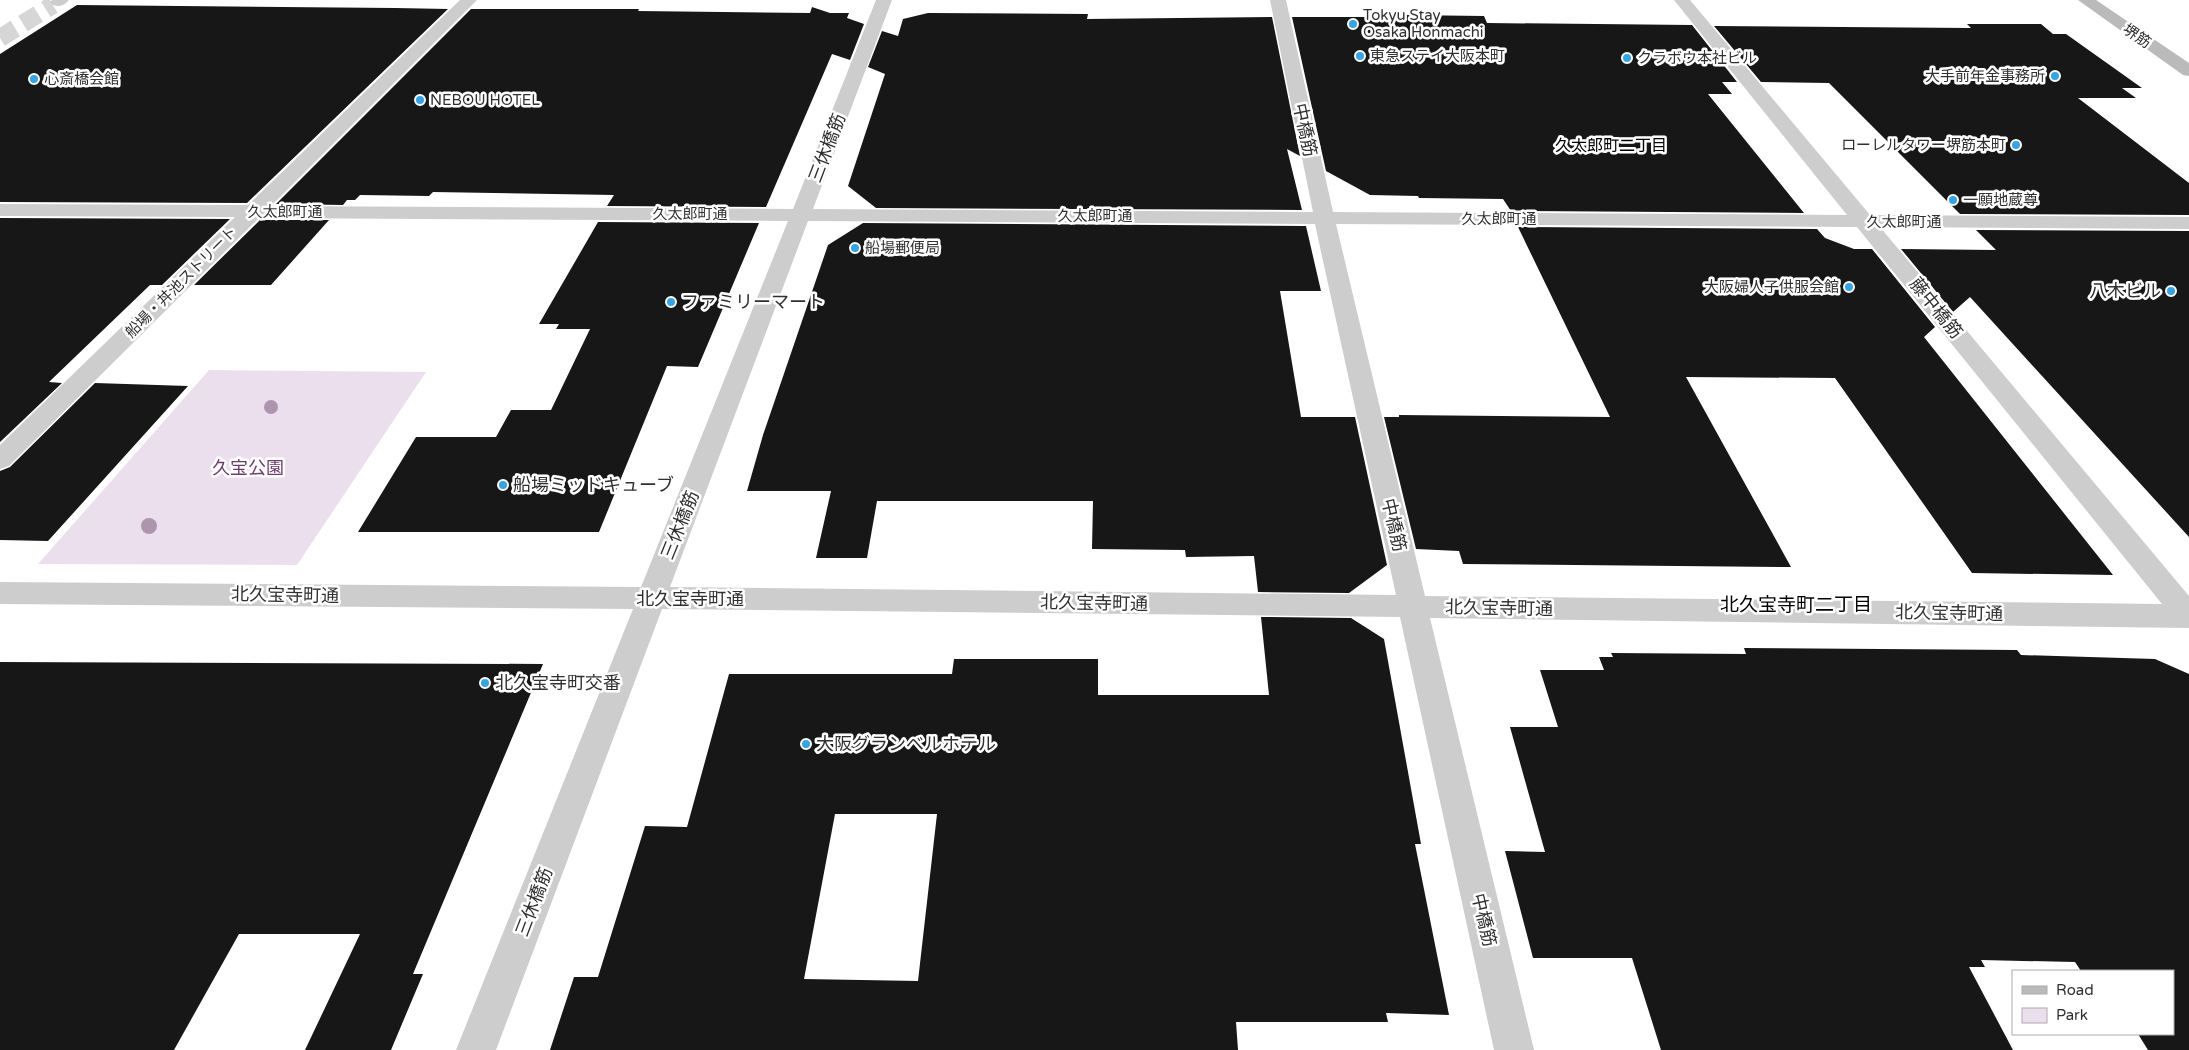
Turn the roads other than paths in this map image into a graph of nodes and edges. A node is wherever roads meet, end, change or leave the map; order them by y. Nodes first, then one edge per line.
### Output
1 (469, 0) edge
2 (884, 0) edge
3 (1278, 0) edge
4 (1682, 0) edge
5 (2086, 0) edge
6 (2189, 71) edge
7 (0, 210) edge
8 (252, 212) junction
9 (802, 214) junction
10 (1324, 218) junction
11 (1865, 222) junction
12 (2189, 223) edge
13 (0, 460) edge
14 (0, 593) edge
15 (652, 598) junction
16 (1413, 607) junction
17 (2189, 616) edge
18 (476, 1050) edge
19 (1514, 1050) edge

1 - 8 street, 船場・丼池ストリート
2 - 9 street, 三休橋筋
3 - 10 street, 中橋筋
4 - 11 street, 藤中橋筋
5 - 6 main road, 堺筋
7 - 8 street, 久太郎町通
8 - 9 street, 久太郎町通
8 - 13 street, 船場・丼池ストリート
9 - 10 street, 久太郎町通
9 - 15 street, 三休橋筋
10 - 11 street, 久太郎町通
10 - 16 street, 中橋筋
11 - 12 street, 久太郎町通
11 - 17 street, 藤中橋筋
14 - 15 street, 北久宝寺町通
15 - 16 street, 北久宝寺町通
15 - 18 street, 三休橋筋
16 - 17 street, 北久宝寺町通
16 - 19 street, 中橋筋

